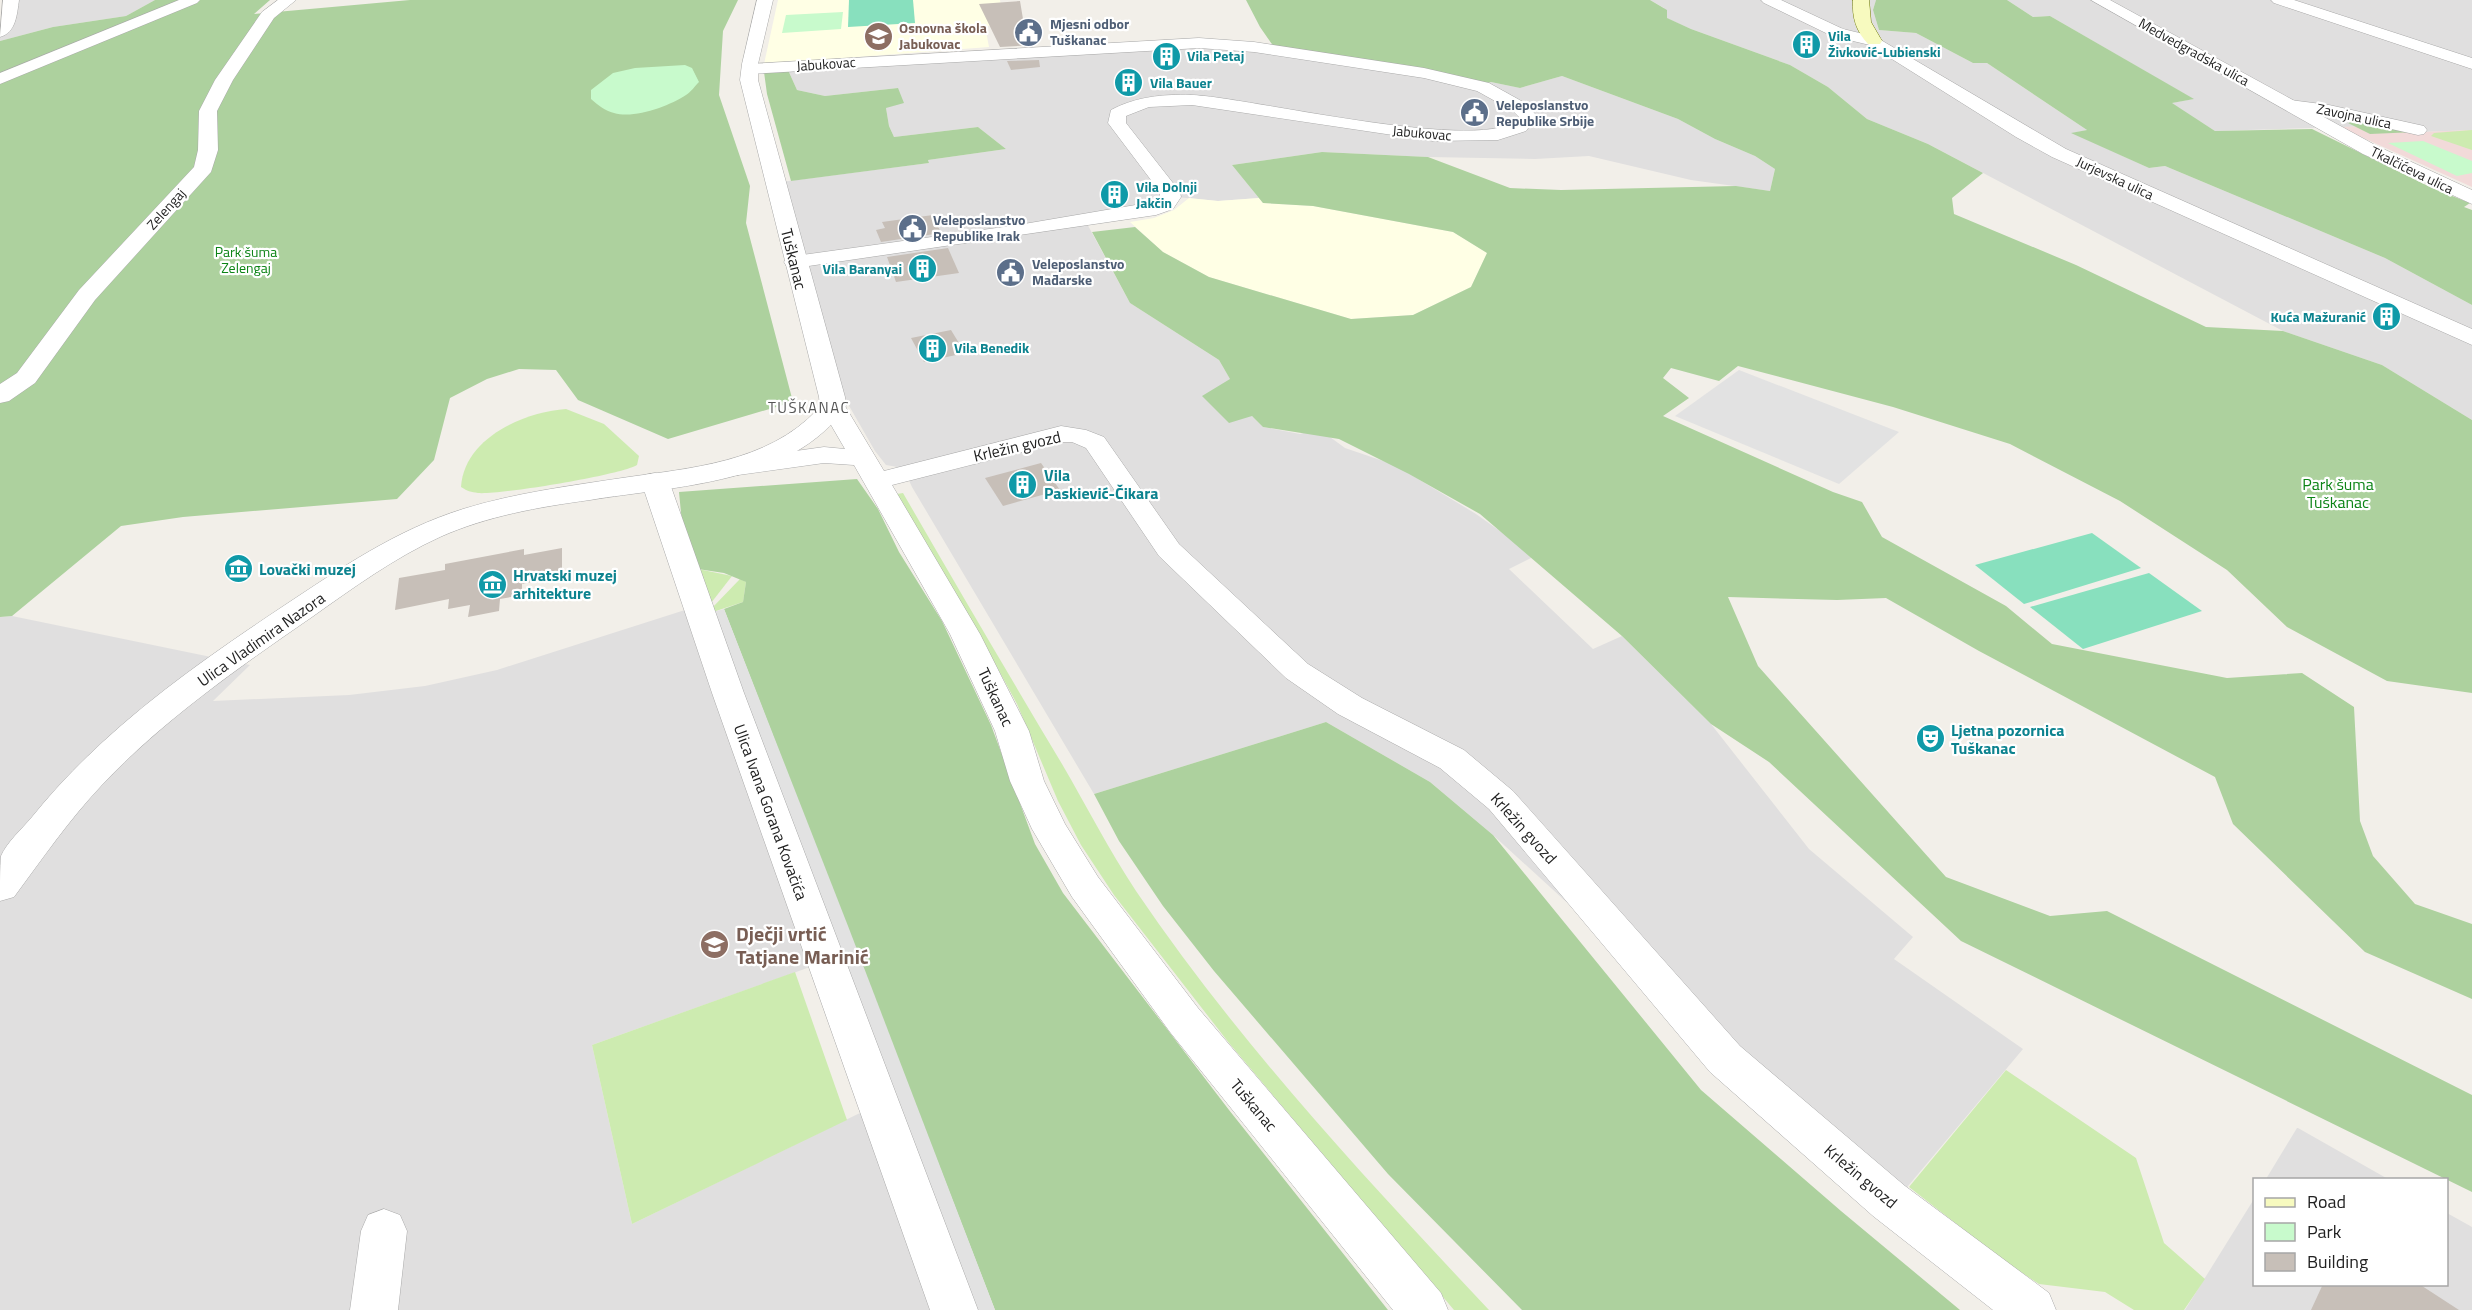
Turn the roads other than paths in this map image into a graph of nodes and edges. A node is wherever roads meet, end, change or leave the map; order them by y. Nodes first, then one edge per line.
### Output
1 (11, 0) edge
2 (192, 0) edge
3 (288, 0) edge
4 (765, 0) edge
5 (1769, 0) edge
6 (1861, 0) edge
7 (2099, 0) edge
8 (2279, 0) edge
9 (0, 32) edge
10 (1874, 40) junction
11 (2472, 64) edge
12 (750, 69) junction
13 (0, 79) edge
14 (2290, 105) junction
15 (2418, 130) dead end
16 (2353, 140) joint
17 (2472, 198) edge
18 (795, 261) junction
19 (2472, 338) edge
20 (0, 395) edge
21 (833, 406) junction
22 (727, 469) junction
23 (869, 470) junction
24 (655, 481) junction
25 (0, 886) edge
26 (384, 1230) dead end
27 (374, 1310) edge
28 (954, 1310) edge
29 (1424, 1310) edge
30 (2032, 1310) edge

1 - 9 street
2 - 13 street
3 - 20 street, Zelengaj
4 - 12 street, Tuškanac
5 - 10 street, Jurjevska ulica
6 - 10 main road
7 - 14 street, Medvedgradska ulica
8 - 11 street
10 - 19 street, Jurjevska ulica
12 - 18 street, Tuškanac
12 - 18 street, Jabukovac
14 - 15 street, Zavojna ulica
14 - 16 street, Medvedgradska ulica
16 - 17 street, Tkalčićeva ulica
18 - 21 street, Tuškanac
21 - 22 street, Ulica Vladimira Nazora
21 - 23 street, Tuškanac
22 - 23 street, Ulica Vladimira Nazora
22 - 24 street, Ulica Vladimira Nazora
23 - 29 street, Tuškanac
23 - 30 street, Krležin gvozd
24 - 25 street, Ulica Vladimira Nazora
24 - 28 street, Ulica Ivana Gorana Kovačića
26 - 27 street

